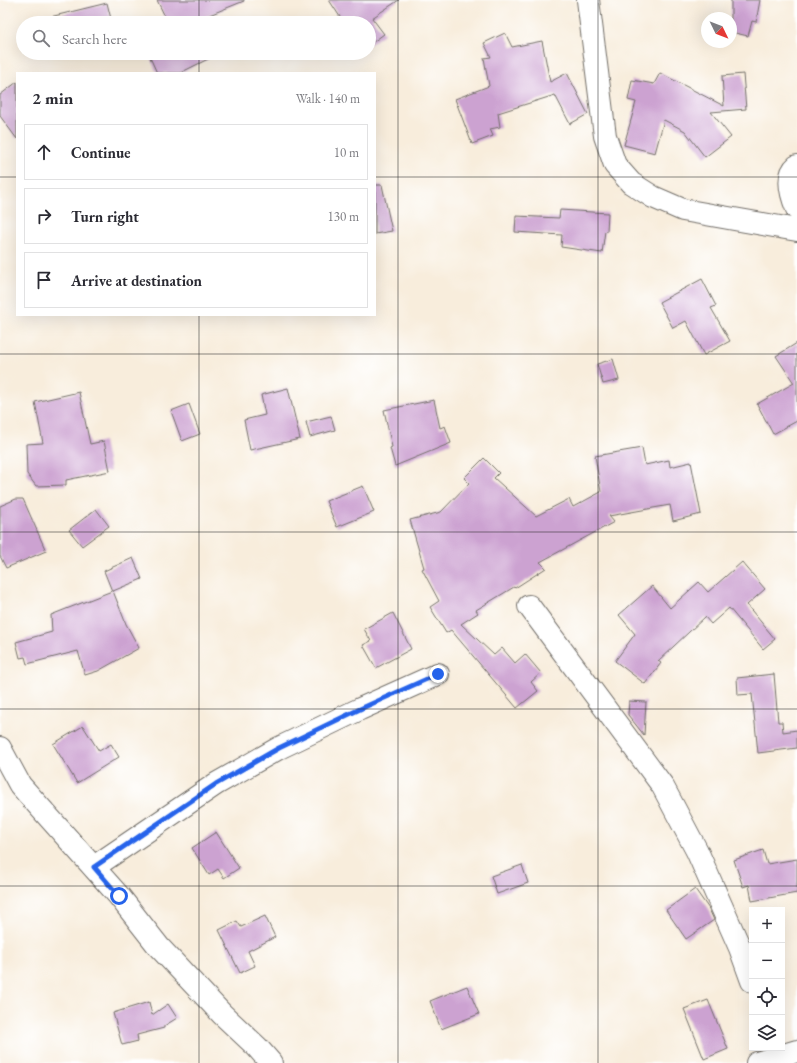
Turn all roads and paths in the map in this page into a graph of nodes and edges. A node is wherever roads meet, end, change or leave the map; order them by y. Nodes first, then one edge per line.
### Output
1 (588, 0) edge
2 (797, 166) edge
3 (797, 209) edge
4 (797, 230) edge
5 (529, 606) dead end
6 (438, 674) dead end
7 (0, 748) edge
8 (94, 867) junction
9 (751, 979) edge
10 (784, 1052) edge
11 (271, 1063) edge
12 (757, 1063) edge

1 - 4 street
2 - 3 street
5 - 9 street
6 - 8 street
7 - 8 street
8 - 11 street
10 - 12 street

